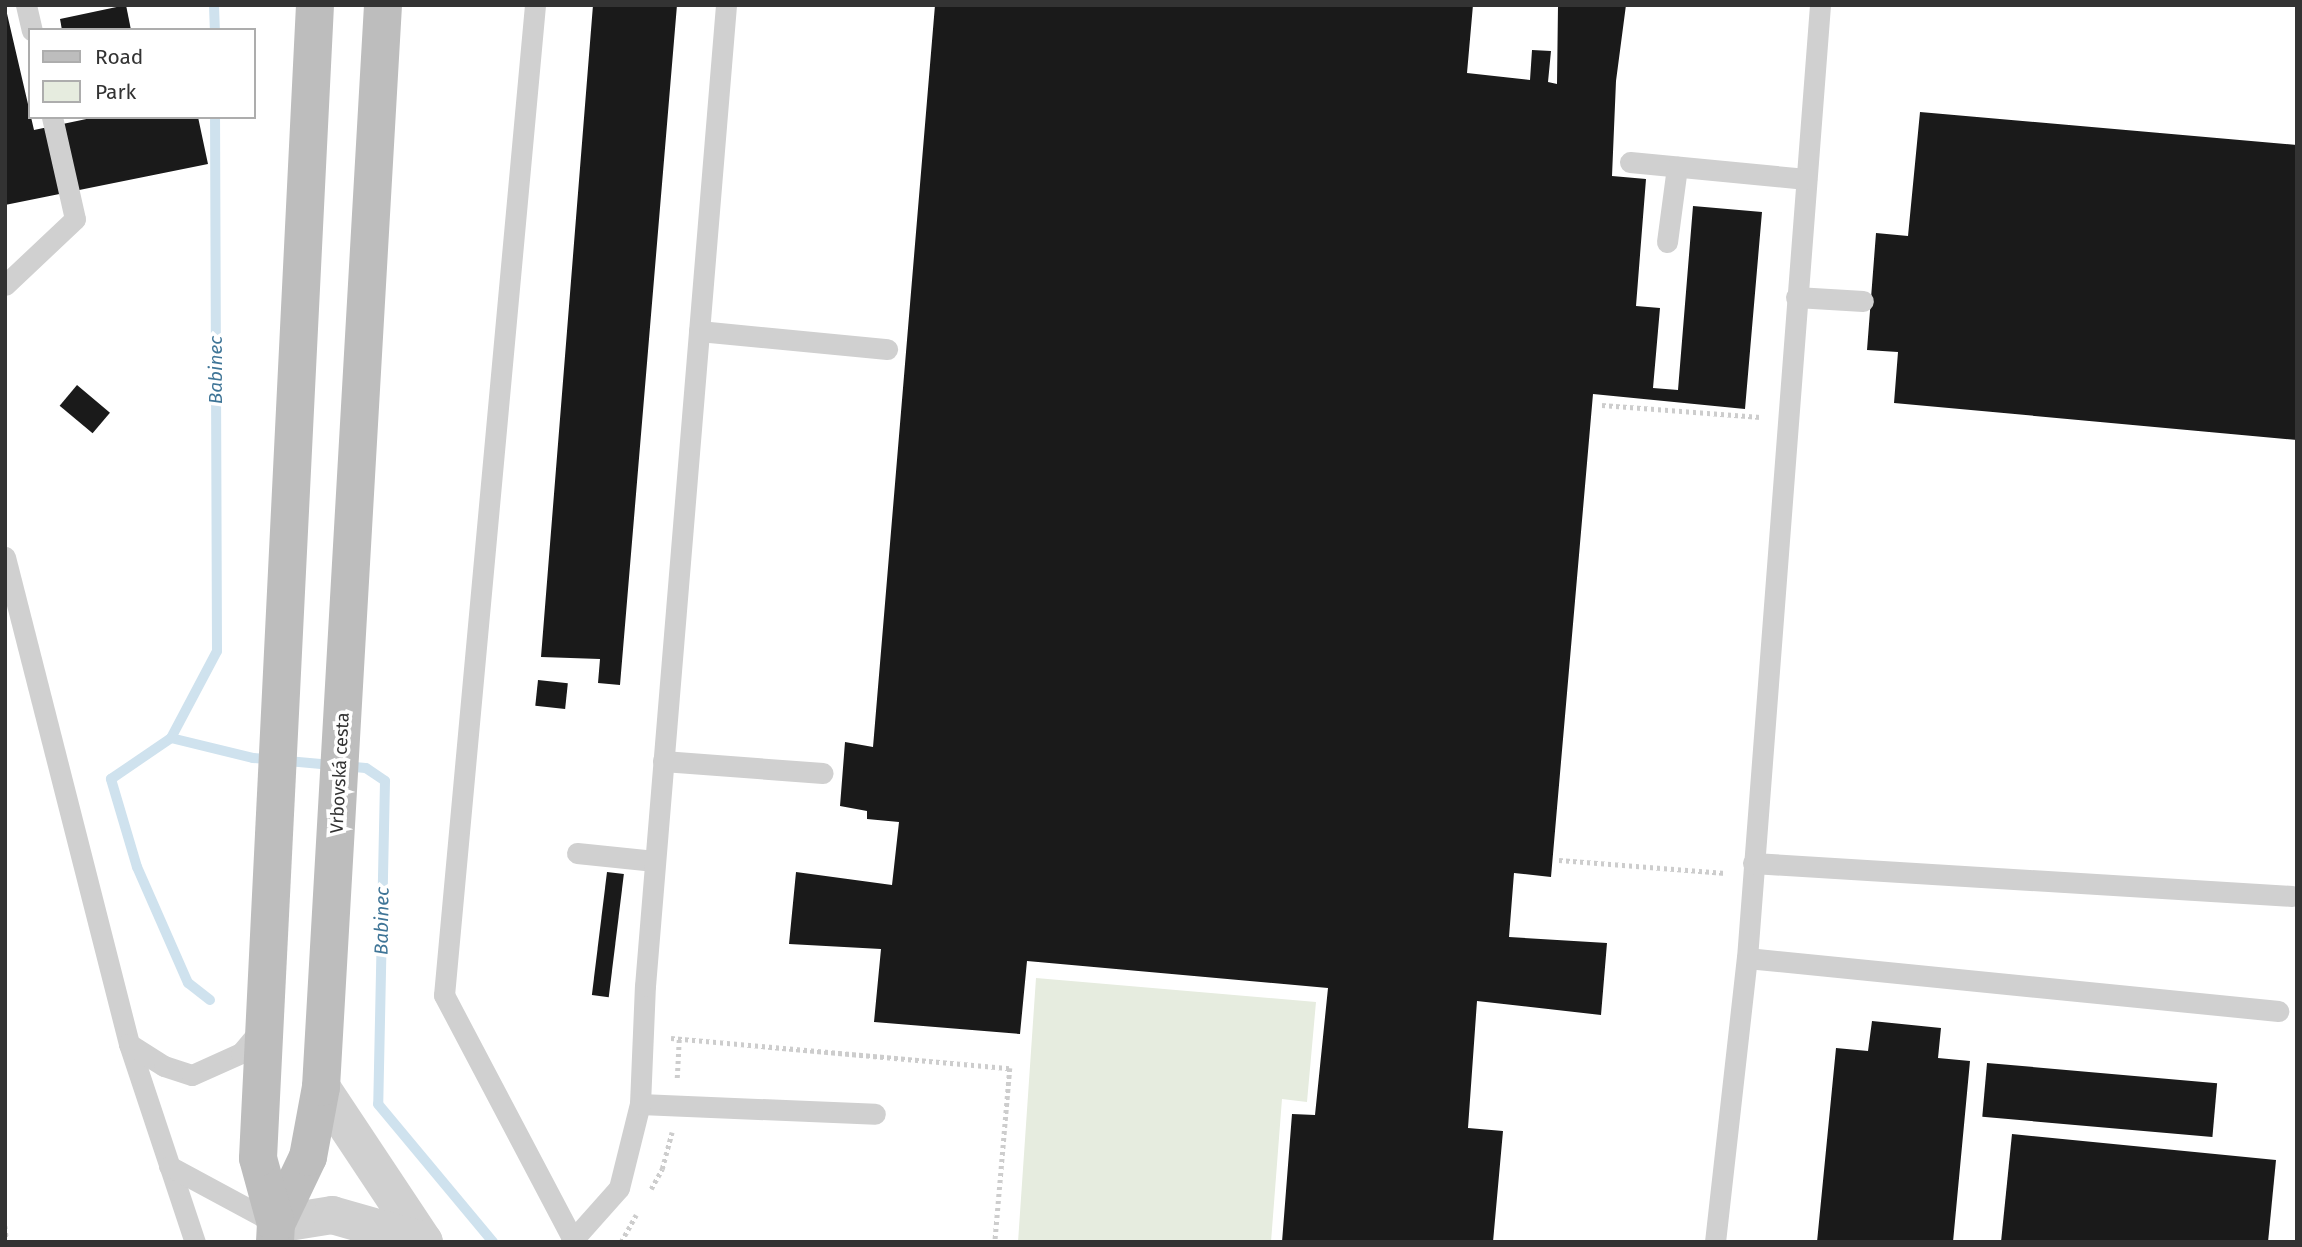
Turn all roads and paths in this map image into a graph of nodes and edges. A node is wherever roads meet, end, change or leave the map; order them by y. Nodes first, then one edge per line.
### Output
1 (26, 5) edge
2 (315, 5) edge
3 (383, 5) edge
4 (535, 5) edge
5 (726, 5) edge
6 (1820, 5) edge
7 (32, 28) edge
8 (52, 119) edge
9 (1630, 162) dead end
10 (1677, 167) junction
11 (1806, 179) junction
12 (1667, 242) dead end
13 (5, 285) edge
14 (1796, 297) junction
15 (1863, 301) dead end
16 (699, 331) junction
17 (887, 349) dead end
18 (1602, 405) dead end
19 (1787, 419) junction
20 (5, 558) edge
21 (663, 761) junction
22 (823, 773) dead end
23 (577, 853) dead end
24 (1559, 860) dead end
25 (655, 861) junction
26 (1753, 869) junction
27 (2292, 896) dead end
28 (1747, 958) junction
29 (2278, 1012) dead end
30 (264, 1026) junction
31 (679, 1040) dead end
32 (129, 1044) junction
33 (321, 1087) junction
34 (676, 1089) dead end
35 (640, 1104) junction
36 (875, 1114) dead end
37 (169, 1166) junction
38 (5, 1226) edge
39 (283, 1236) edge
40 (572, 1241) edge
41 (7, 1242) edge
42 (195, 1242) edge
43 (424, 1242) edge
44 (1715, 1242) edge

1 - 7 lane
2 - 30 main road
3 - 33 main road, Vrbovská cesta
4 - 40 lane
5 - 16 lane
6 - 11 lane
8 - 13 lane
9 - 10 lane
10 - 11 lane
10 - 12 lane
11 - 14 lane
14 - 15 lane
14 - 19 lane
16 - 17 lane
16 - 21 lane
18 - 19 path
19 - 26 lane
20 - 32 lane
21 - 22 lane
21 - 25 lane
23 - 25 lane
24 - 26 path
25 - 35 lane
26 - 27 lane
26 - 28 lane
28 - 29 lane
28 - 44 lane
30 - 32 lane
30 - 39 main road
31 - 34 path
32 - 37 lane
33 - 39 main road, Vrbovská cesta
33 - 43 street
35 - 36 lane
35 - 40 lane
37 - 39 lane
37 - 42 lane
38 - 41 path
39 - 43 street

